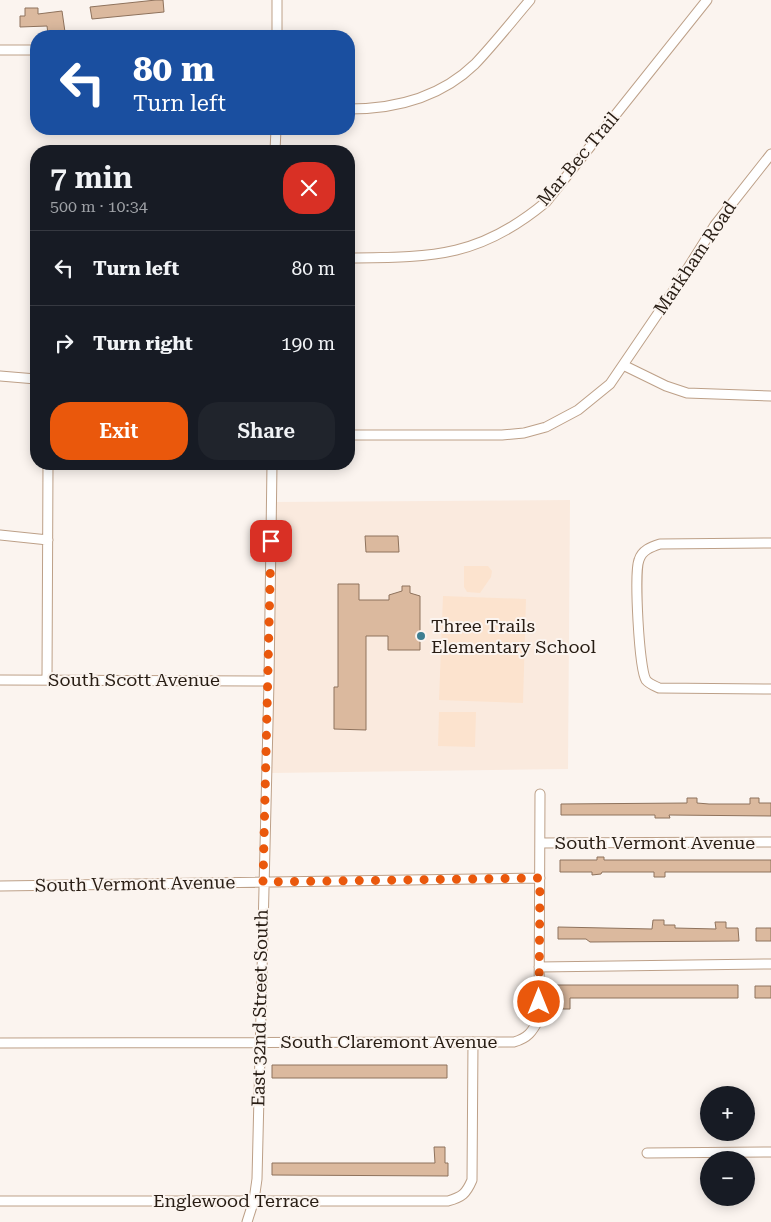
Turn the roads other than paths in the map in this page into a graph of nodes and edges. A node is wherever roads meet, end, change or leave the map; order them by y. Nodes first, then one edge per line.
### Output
1 (277, 0) edge
2 (530, 0) edge
3 (707, 0) edge
4 (277, 30) edge
5 (0, 50) edge
6 (30, 50) edge
7 (355, 110) edge
8 (771, 154) edge
9 (355, 258) edge
10 (623, 365) junction
11 (0, 376) edge
12 (30, 378) edge
13 (771, 396) edge
14 (355, 435) edge
15 (48, 470) edge
16 (272, 470) edge
17 (0, 535) edge
18 (48, 540) junction
19 (771, 543) edge
20 (47, 679) junction
21 (0, 680) edge
22 (269, 681) junction
23 (771, 689) edge
24 (540, 794) dead end
25 (771, 842) edge
26 (540, 843) junction
27 (540, 878) junction
28 (263, 882) junction
29 (0, 886) edge
30 (771, 964) edge
31 (539, 967) junction
32 (259, 1042) junction
33 (473, 1042) junction
34 (0, 1043) edge
35 (771, 1152) edge
36 (647, 1153) dead end
37 (254, 1200) junction
38 (0, 1201) edge
39 (247, 1222) edge

1 - 4 street
2 - 7 street
3 - 9 street, Mar Bec Trail
5 - 6 street
8 - 10 street, Markham Road
10 - 13 street
10 - 14 street, Markham Road
11 - 12 street
15 - 18 street
16 - 22 street, East 32nd Street South
17 - 18 street
18 - 20 street
19 - 23 street
20 - 21 street, South Scott Avenue
20 - 22 street, South Scott Avenue
22 - 28 street, East 32nd Street South
24 - 26 street
25 - 26 street, South Vermont Avenue
26 - 27 street
27 - 28 street, South Vermont Avenue
27 - 31 street
28 - 29 street, South Vermont Avenue
28 - 32 street, East 32nd Street South
30 - 31 street
31 - 33 street, South Claremont Avenue
32 - 33 street, South Claremont Avenue
32 - 34 street, South Claremont Avenue
32 - 37 street, East 32nd Street South
33 - 37 street, Englewood Terrace
35 - 36 street
37 - 38 street, Englewood Terrace
37 - 39 street, East 32nd Street South

